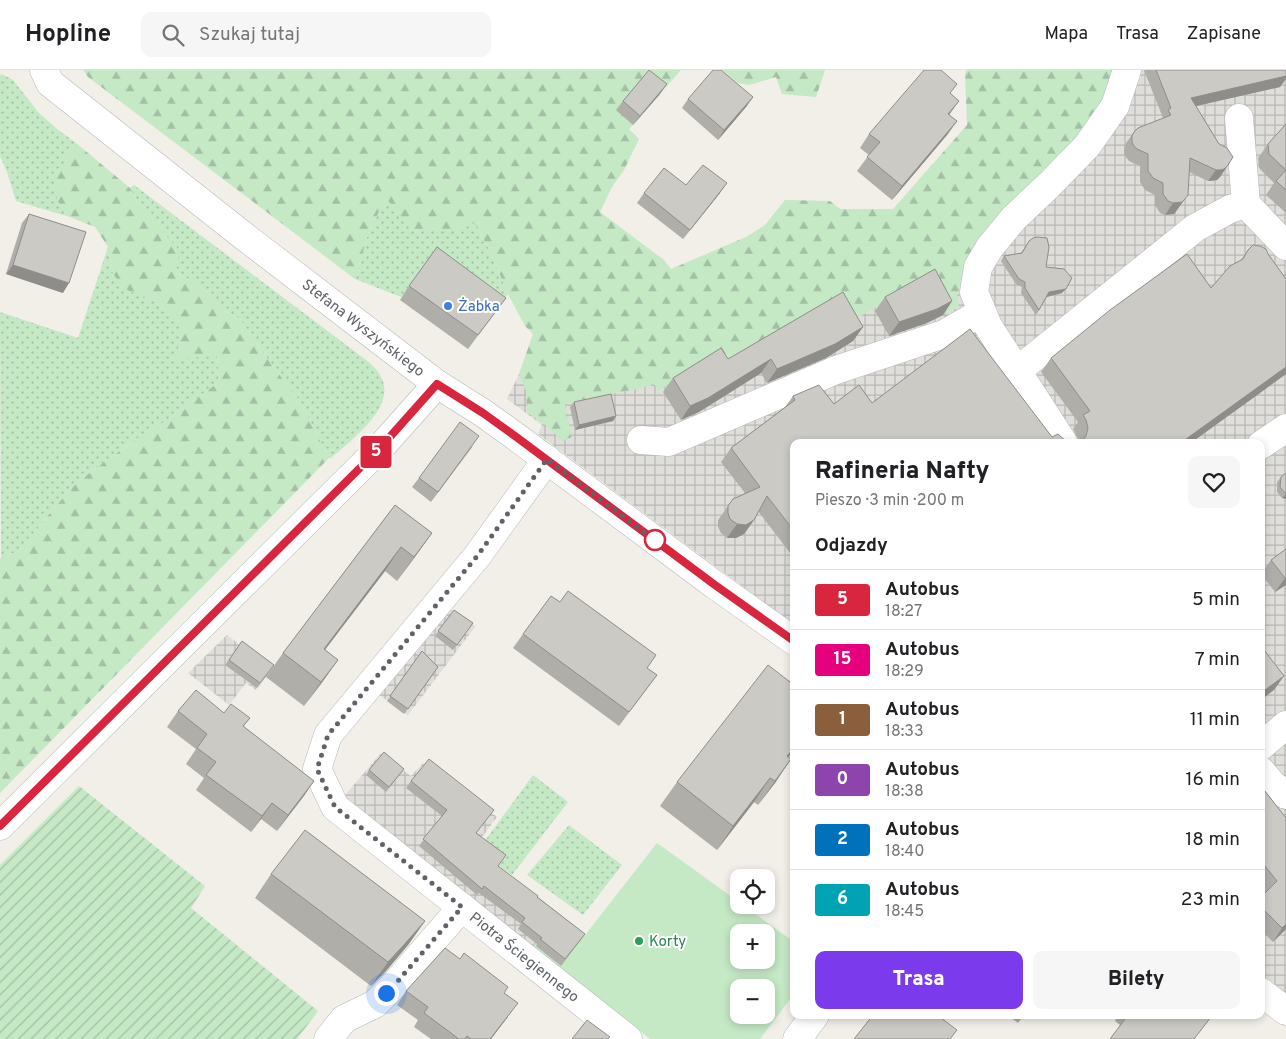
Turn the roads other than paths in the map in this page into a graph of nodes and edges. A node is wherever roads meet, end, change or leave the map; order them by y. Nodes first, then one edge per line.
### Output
1 (44, 70) edge
2 (1127, 70) edge
3 (1239, 118) dead end
4 (1246, 204) junction
5 (1286, 246) edge
6 (982, 312) junction
7 (1017, 371) junction
8 (437, 384) junction
9 (1286, 428) edge
10 (1061, 439) edge
11 (641, 440) dead end
12 (1265, 442) edge
13 (547, 459) junction
14 (790, 638) edge
15 (1286, 725) edge
16 (1265, 743) edge
17 (1265, 776) edge
18 (1286, 795) edge
19 (0, 826) edge
20 (462, 907) junction
21 (1265, 995) edge
22 (1286, 1011) edge
23 (812, 1019) edge
24 (328, 1039) edge
25 (628, 1039) edge
26 (797, 1039) edge

1 - 8 street, Stefana Wyszyńskiego
2 - 6 street
3 - 4 street
4 - 5 street
4 - 7 street
6 - 7 street
6 - 11 street
7 - 10 street
8 - 13 street, Stefana Wyszyńskiego
8 - 19 street
9 - 12 street
13 - 14 street, Stefana Wyszyńskiego
13 - 20 street, Piotra Ściegiennego
15 - 16 street
17 - 18 street
20 - 24 street
20 - 25 street, Piotra Ściegiennego
21 - 22 street
23 - 26 street

